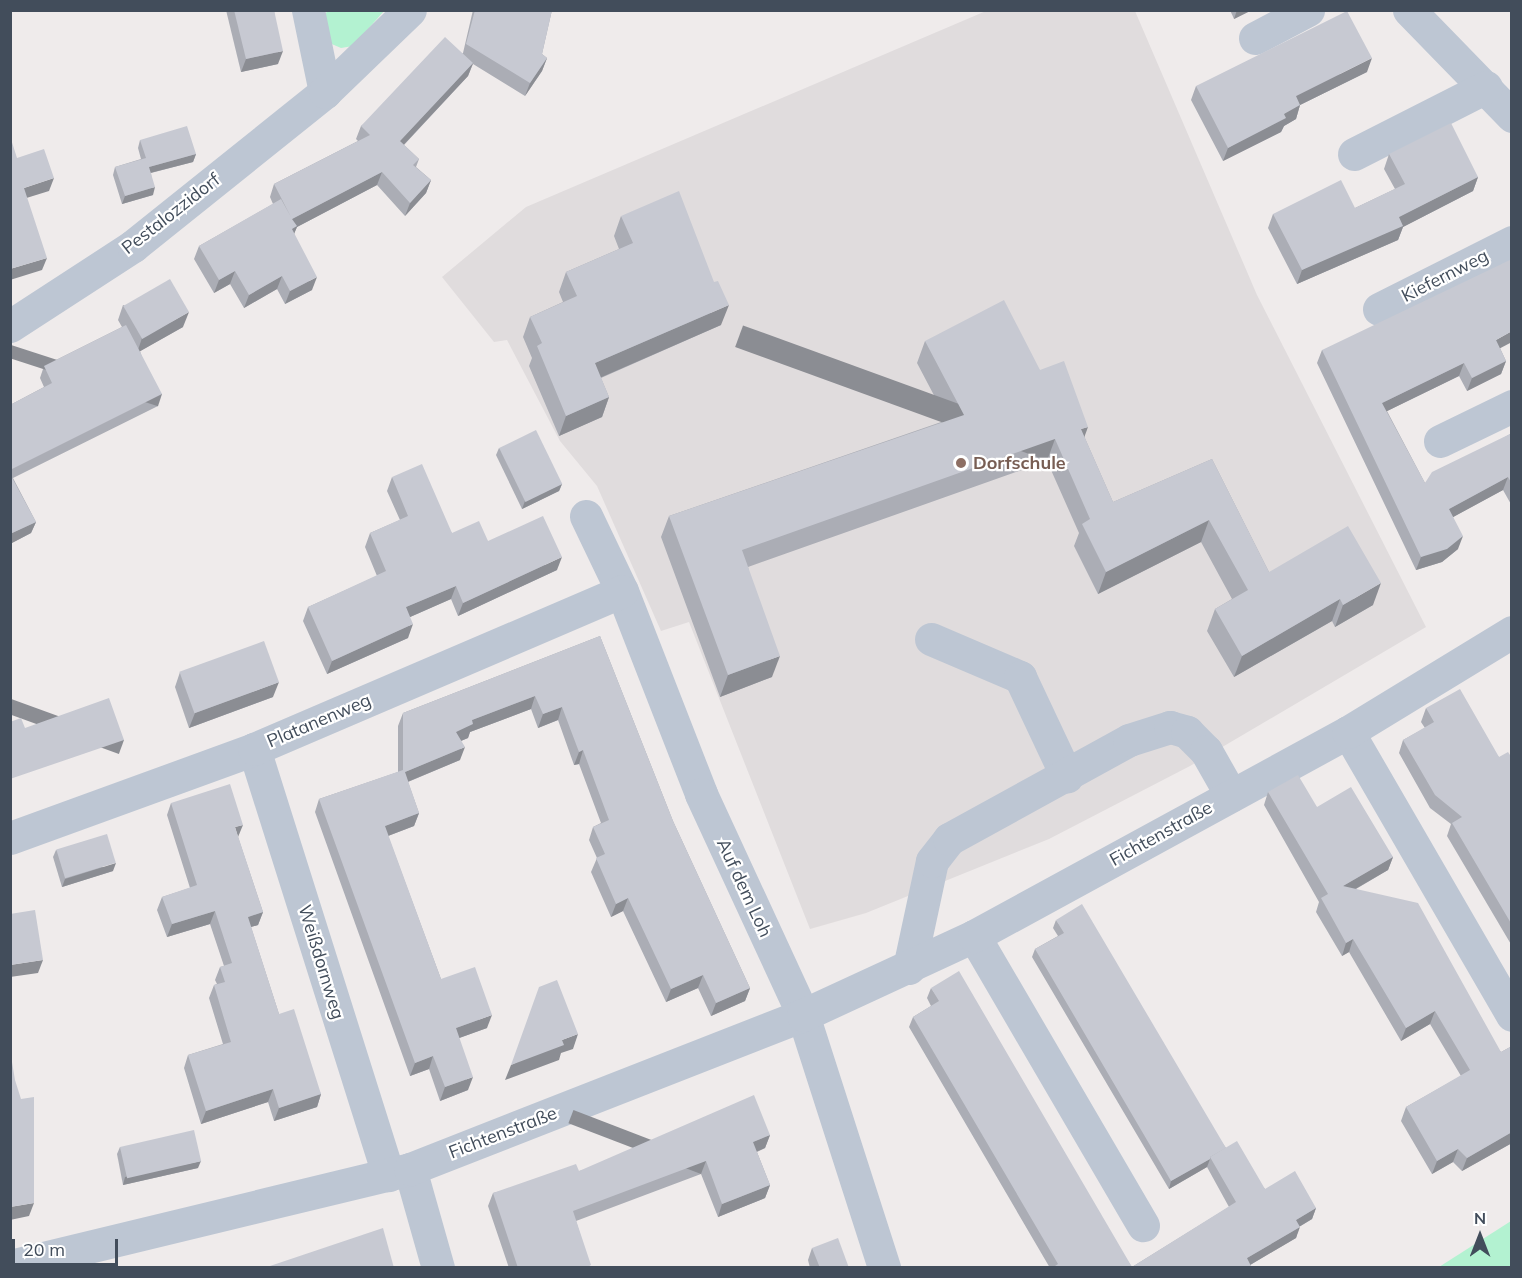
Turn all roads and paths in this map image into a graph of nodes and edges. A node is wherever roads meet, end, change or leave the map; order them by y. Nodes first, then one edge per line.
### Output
1 (308, 10) edge
2 (410, 10) edge
3 (1308, 10) edge
4 (1409, 10) edge
5 (1255, 38) dead end
6 (1486, 87) junction
7 (325, 92) junction
8 (1512, 116) edge
9 (1354, 154) dead end
10 (1512, 242) edge
11 (1379, 309) dead end
12 (10, 326) edge
13 (1512, 406) edge
14 (1440, 441) dead end
15 (586, 516) dead end
16 (622, 591) junction
17 (1512, 632) edge
18 (931, 639) dead end
19 (1348, 732) junction
20 (254, 749) junction
21 (1068, 777) junction
22 (1231, 795) junction
23 (10, 838) edge
24 (974, 936) junction
25 (909, 968) junction
26 (803, 1015) junction
27 (1512, 1015) edge
28 (399, 1172) junction
29 (1143, 1225) dead end
30 (10, 1266) edge
31 (438, 1268) edge
32 (884, 1268) edge

1 - 7 street
2 - 7 street, Pestalozzidorf
3 - 5 street
4 - 6 street
6 - 8 street
6 - 9 street
7 - 12 street, Pestalozzidorf
10 - 11 street, Kiefernweg
13 - 14 street
15 - 16 street, Auf dem Loh
16 - 20 street, Platanenweg
16 - 26 street, Auf dem Loh
17 - 19 street, Fichtenstraße
18 - 21 street
19 - 22 street, Fichtenstraße
19 - 27 street
20 - 23 street, Platanenweg
20 - 28 street, Weißdornweg
21 - 22 street
21 - 25 street
22 - 24 street, Fichtenstraße
24 - 25 street, Fichtenstraße
24 - 29 street
25 - 26 street, Fichtenstraße
26 - 28 street, Fichtenstraße
26 - 32 street, Auf dem Loh
28 - 30 street, Fichtenstraße
28 - 31 street, Weißdornweg

